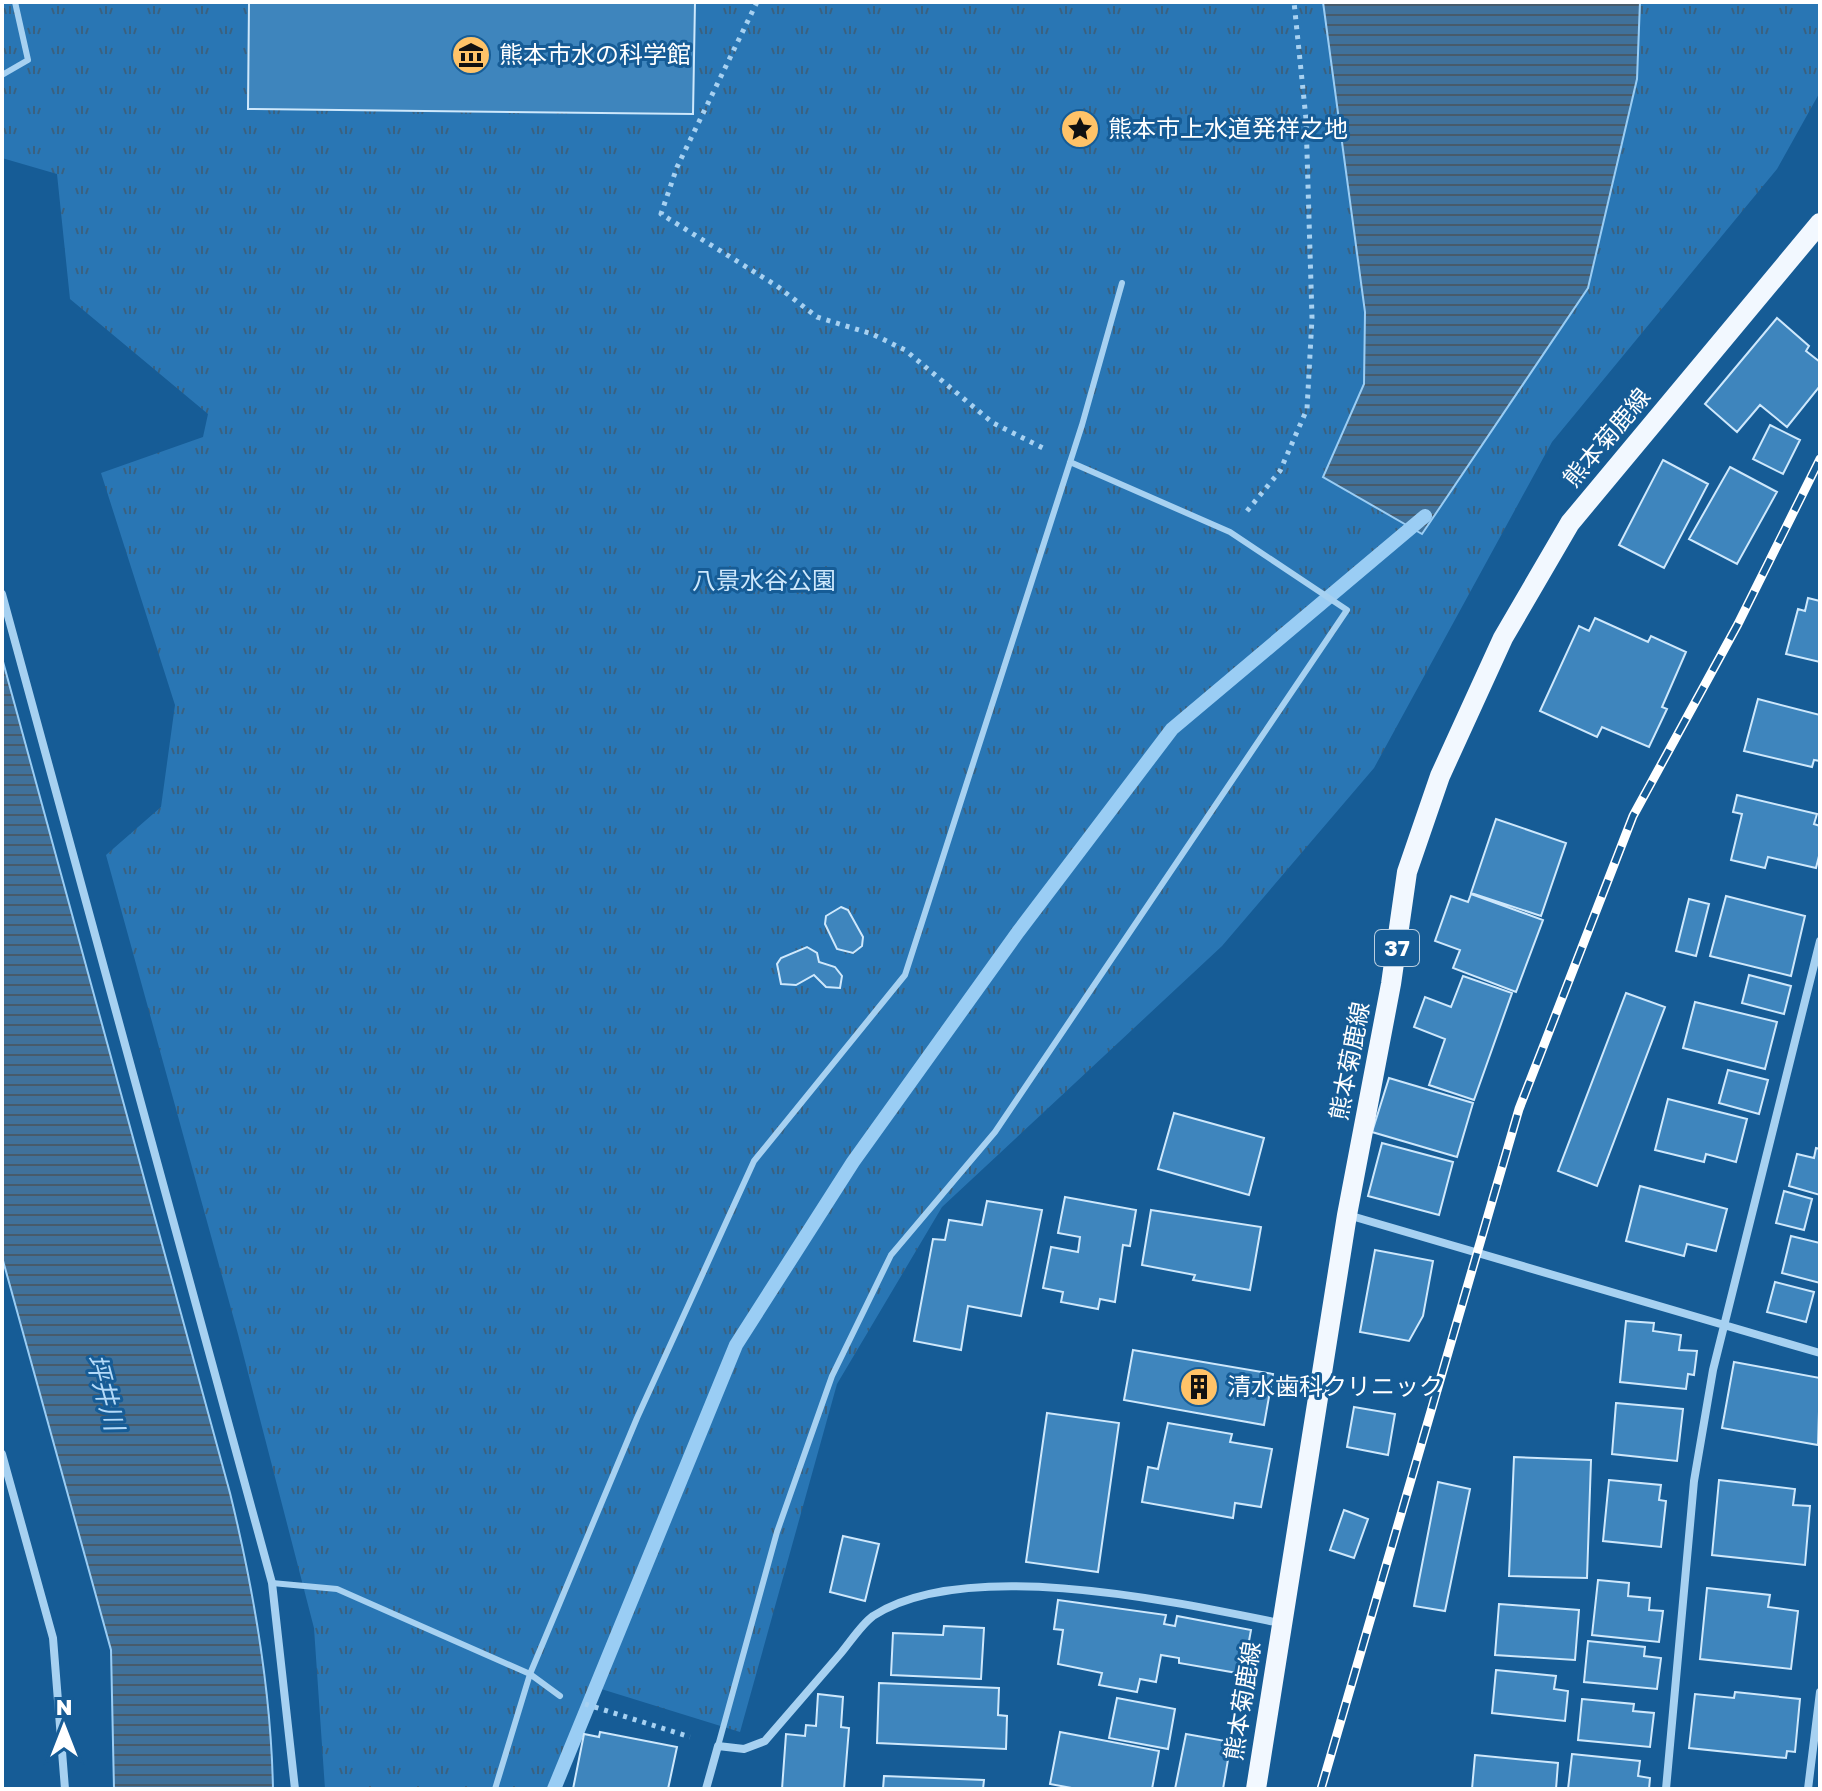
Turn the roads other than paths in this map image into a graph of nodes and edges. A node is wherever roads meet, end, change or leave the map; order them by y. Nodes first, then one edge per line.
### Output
1 (15, 2) edge
2 (2, 75) edge
3 (1820, 223) edge
4 (1122, 283) dead end
5 (1070, 462) junction
6 (2, 594) edge
7 (1820, 941) edge
8 (1347, 1215) junction
9 (1726, 1326) junction
10 (1820, 1353) edge
11 (2, 1454) edge
12 (272, 1583) junction
13 (1281, 1623) junction
14 (530, 1674) junction
15 (1820, 1692) edge
16 (560, 1696) dead end
17 (718, 1746) junction
18 (65, 1789) edge
19 (295, 1789) edge
20 (495, 1789) edge
21 (706, 1789) edge
22 (1256, 1789) edge
23 (1666, 1789) edge
24 (1808, 1789) edge

1 - 2 lane
3 - 8 main road, 熊本菊鹿線 / 37
4 - 5 lane
5 - 14 lane
5 - 17 lane
6 - 12 street
7 - 9 street
8 - 9 street
8 - 13 main road, 熊本菊鹿線 / 37
9 - 10 street
9 - 23 street
11 - 18 street
12 - 14 lane
12 - 19 street
13 - 17 street
13 - 22 main road, 熊本菊鹿線 / 37
14 - 16 lane
14 - 20 lane
15 - 24 street
17 - 21 street

